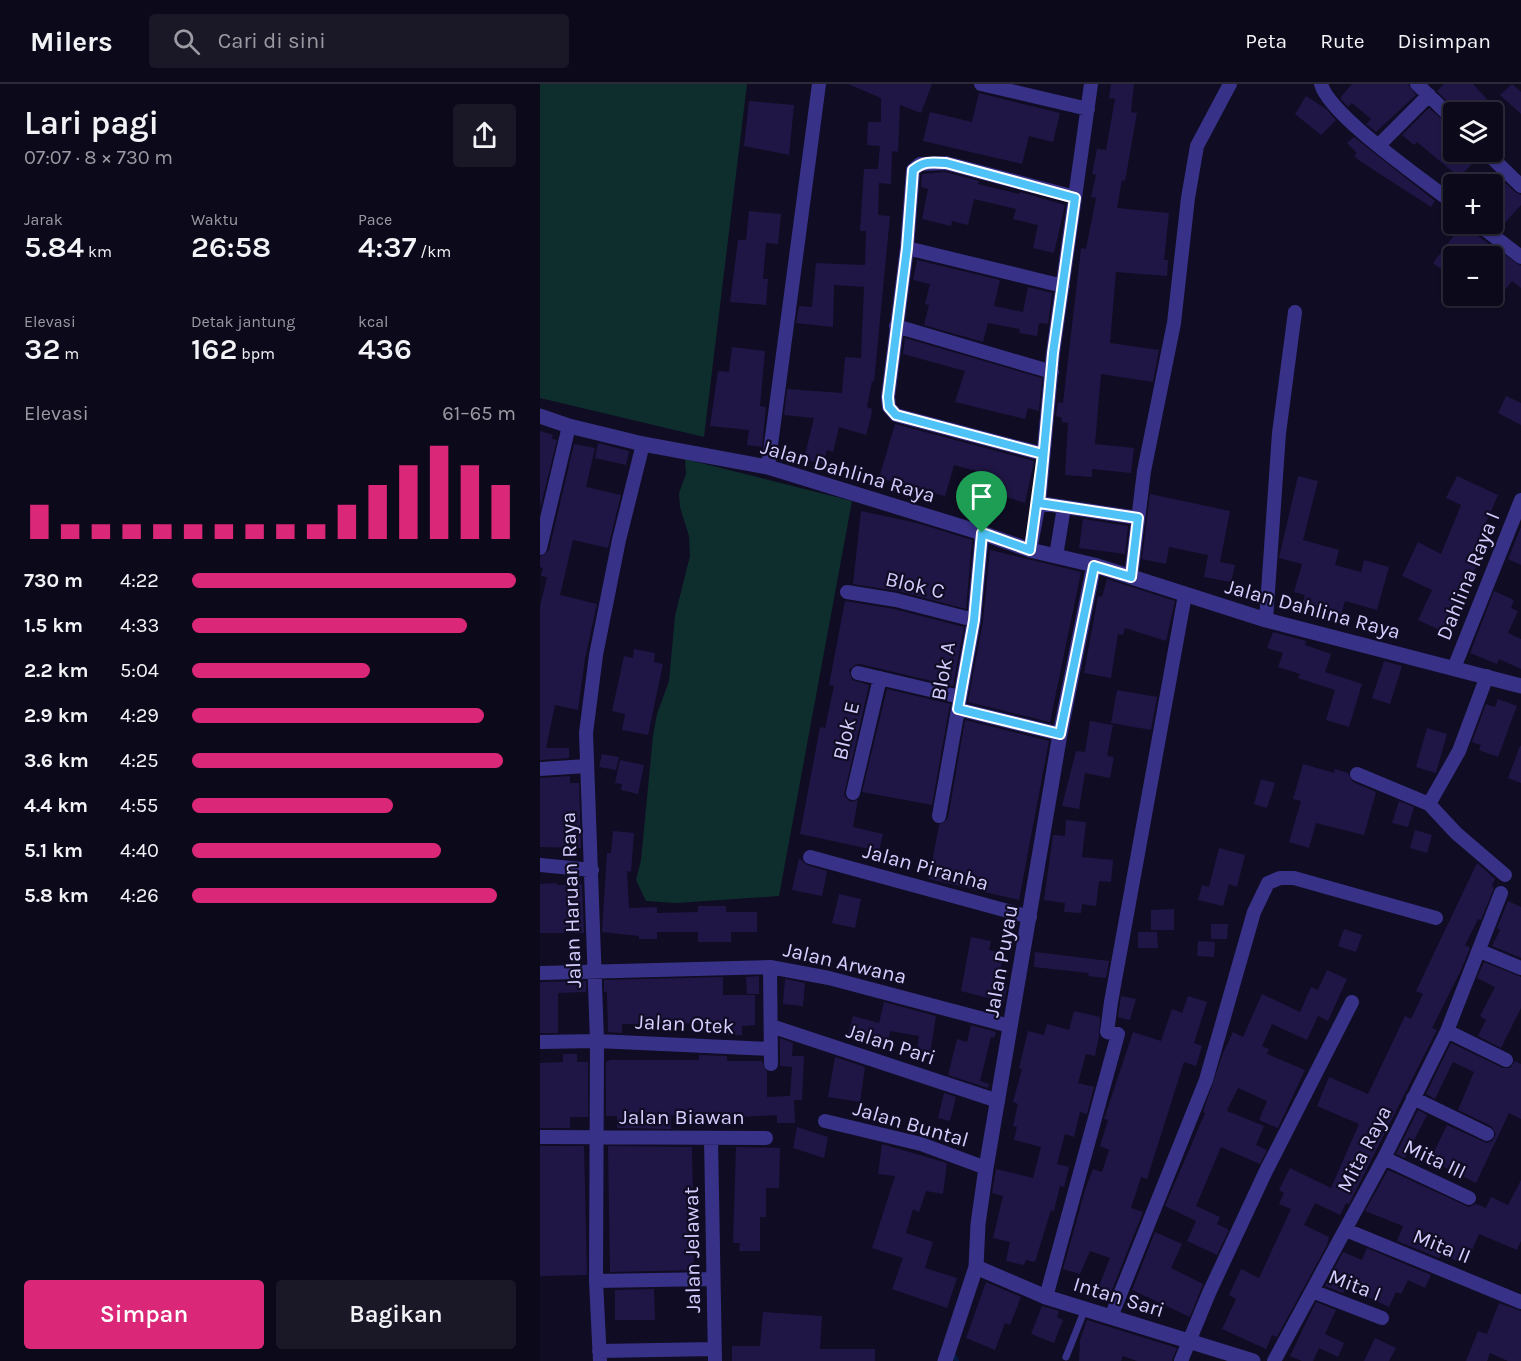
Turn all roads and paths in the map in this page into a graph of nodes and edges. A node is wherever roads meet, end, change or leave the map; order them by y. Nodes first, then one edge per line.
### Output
1 (819, 84) edge
2 (981, 84) edge
3 (1091, 84) edge
4 (1230, 84) edge
5 (1321, 84) edge
6 (1417, 84) edge
7 (1429, 95) junction
8 (1088, 109) junction
9 (1443, 109) edge
10 (1379, 145) junction
11 (1496, 162) edge
12 (1521, 186) edge
13 (1443, 195) edge
14 (1075, 198) junction
15 (1491, 234) edge
16 (907, 248) junction
17 (1521, 258) edge
18 (1063, 286) junction
19 (1295, 312) dead end
20 (896, 326) junction
21 (1052, 372) junction
22 (540, 416) edge
23 (569, 426) junction
24 (643, 444) junction
25 (1043, 454) junction
26 (768, 467) junction
27 (1521, 500) edge
28 (1039, 503) junction
29 (1064, 507) junction
30 (1138, 518) junction
31 (982, 533) junction
32 (540, 548) edge
33 (1030, 550) junction
34 (1056, 556) junction
35 (1094, 566) junction
36 (1131, 577) junction
37 (847, 592) dead end
38 (1185, 595) junction
39 (974, 620) junction
40 (1266, 620) junction
41 (1454, 668) junction
42 (858, 673) dead end
43 (1486, 676) junction
44 (880, 678) junction
45 (1521, 686) edge
46 (959, 703) junction
47 (1060, 734) junction
48 (587, 766) junction
49 (540, 769) edge
50 (1357, 774) dead end
51 (853, 793) dead end
52 (1429, 804) junction
53 (939, 816) dead end
54 (810, 856) dead end
55 (540, 865) edge
56 (592, 870) junction
57 (1505, 875) dead end
58 (1501, 893) dead end
59 (1030, 917) junction
60 (1436, 918) dead end
61 (1480, 951) junction
62 (770, 967) junction
63 (1521, 968) edge
64 (595, 972) junction
65 (540, 973) edge
66 (1352, 1002) dead end
67 (771, 1026) junction
68 (1010, 1026) junction
69 (1446, 1031) junction
70 (597, 1041) junction
71 (540, 1042) edge
72 (771, 1049) junction
73 (1506, 1060) dead end
74 (771, 1064) dead end
75 (1413, 1098) junction
76 (999, 1101) junction
77 (825, 1121) dead end
78 (1487, 1134) dead end
79 (540, 1137) edge
80 (598, 1137) junction
81 (711, 1138) junction
82 (766, 1138) dead end
83 (1384, 1158) junction
84 (986, 1168) junction
85 (1469, 1198) dead end
86 (1346, 1230) junction
87 (976, 1267) junction
88 (713, 1279) junction
89 (597, 1281) junction
90 (1312, 1291) junction
91 (1046, 1297) junction
92 (1521, 1302) edge
93 (1085, 1309) junction
94 (1111, 1317) junction
95 (1382, 1318) dead end
96 (1190, 1341) junction
97 (715, 1355) edge
98 (599, 1356) edge
99 (1066, 1357) dead end
100 (945, 1361) edge
101 (1180, 1361) edge
102 (1252, 1361) edge
103 (1274, 1361) edge

1 - 26 street
2 - 8 street
3 - 8 street
4 - 30 street
5 - 10 street
6 - 7 street
7 - 9 street
7 - 10 street
8 - 14 street
10 - 13 street
11 - 12 street
14 - 16 street
14 - 18 street
15 - 17 street
16 - 18 street
16 - 20 street
18 - 21 street
19 - 40 street
20 - 21 street
20 - 25 street
21 - 25 street
22 - 23 street, Jalan Dahlina Raya
23 - 24 street, Jalan Dahlina Raya
23 - 32 street
24 - 26 street, Jalan Dahlina Raya
24 - 48 street, Jalan Haruan Raya
25 - 28 street
26 - 31 street, Jalan Dahlina Raya
27 - 41 street, Dahlina Raya I
28 - 29 street
28 - 33 street
29 - 30 street
29 - 34 street
30 - 36 street
31 - 33 street, Jalan Dahlina Raya
31 - 39 street, Blok A
33 - 34 street, Jalan Dahlina Raya
34 - 35 street, Jalan Dahlina Raya
35 - 36 street, Jalan Dahlina Raya
35 - 47 street, Jalan Puyau
36 - 38 street, Jalan Dahlina Raya
37 - 39 street, Blok C
38 - 40 street, Jalan Dahlina Raya
38 - 91 street
39 - 46 street, Blok A
40 - 41 street, Jalan Dahlina Raya
41 - 43 street, Jalan Dahlina Raya
42 - 44 street
43 - 45 street, Jalan Dahlina Raya
43 - 52 street
44 - 46 street
44 - 51 street, Blok E
46 - 47 street
46 - 53 street, Blok A
47 - 59 street, Jalan Puyau
48 - 49 street
48 - 56 street, Jalan Haruan Raya
50 - 52 street
52 - 57 street
54 - 59 street, Jalan Piranha
55 - 56 street
56 - 64 street, Jalan Haruan Raya
58 - 61 street, Mita Raya
59 - 68 street, Jalan Puyau
60 - 94 street
61 - 63 street
61 - 69 street, Mita Raya
62 - 64 street, Jalan Arwana
62 - 67 street
62 - 68 street, Jalan Arwana
64 - 65 street, Jalan Arwana
64 - 70 street, Jalan Haruan Raya
66 - 96 street
67 - 72 street
67 - 76 street, Jalan Pari
68 - 76 street, Jalan Puyau
69 - 73 street
69 - 75 street, Mita Raya
70 - 71 street, Jalan Otek
70 - 72 street, Jalan Otek
70 - 80 street, Jalan Haruan Raya
72 - 74 street
75 - 78 street
75 - 83 street, Mita Raya
76 - 84 street, Jalan Puyau
77 - 84 street, Jalan Buntal
79 - 80 street, Jalan Biawan
80 - 81 street, Jalan Biawan
80 - 89 street, Jalan Haruan Raya
81 - 82 street, Jalan Biawan
81 - 88 street, Jalan Jelawat
83 - 85 street, Mita III
83 - 86 street, Mita Raya
84 - 87 street, Jalan Puyau
86 - 90 street, Mita Raya
86 - 92 street, Mita II
87 - 91 street, Intan Sari
87 - 100 street, Jalan Puyau
88 - 89 street
88 - 97 street, Jalan Jelawat
89 - 98 street, Jalan Haruan Raya
90 - 95 street, Mita I
90 - 103 street, Mita Raya
91 - 93 street, Intan Sari
93 - 94 street, Intan Sari
93 - 99 lane
94 - 96 street, Intan Sari
96 - 101 street
96 - 102 street, Intan Sari
97 - 98 street

